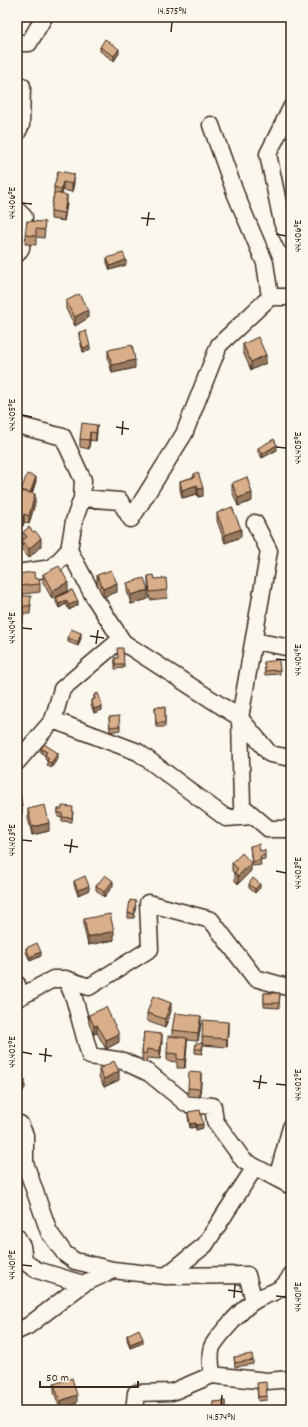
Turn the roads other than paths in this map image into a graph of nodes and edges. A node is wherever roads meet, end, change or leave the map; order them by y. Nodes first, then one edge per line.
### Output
1 (44, 17) edge
2 (17, 43) edge
3 (17, 86) edge
4 (291, 108) edge
5 (211, 125) dead end
6 (17, 133) edge
7 (17, 210) edge
8 (291, 241) edge
9 (17, 254) edge
10 (291, 296) edge
11 (270, 297) junction
12 (17, 425) edge
13 (82, 498) junction
14 (255, 523) dead end
15 (69, 550) junction
16 (17, 574) edge
17 (121, 639) junction
18 (254, 641) junction
19 (291, 648) edge
20 (240, 718) junction
21 (53, 720) junction
22 (291, 758) edge
23 (17, 762) edge
24 (253, 816) junction
25 (291, 828) edge
26 (66, 979) junction
27 (17, 984) edge
28 (291, 988) edge
29 (20, 1124) dead end
30 (291, 1126) edge
31 (255, 1167) junction
32 (284, 1182) edge
33 (17, 1237) edge
34 (113, 1270) junction
35 (291, 1275) edge
36 (166, 1276) junction
37 (83, 1284) junction
38 (254, 1301) junction
39 (17, 1331) edge
40 (212, 1375) junction
41 (291, 1379) edge
42 (134, 1410) edge

1 - 2 street
3 - 6 street
4 - 8 street
5 - 11 street
7 - 9 street
10 - 11 street
11 - 13 street
12 - 13 street
13 - 15 street
14 - 18 street
15 - 16 street
15 - 17 street
17 - 20 street
17 - 21 street
18 - 19 street
18 - 20 street
20 - 22 street
20 - 24 street
21 - 23 street
21 - 24 street
24 - 25 street
26 - 27 street
26 - 28 street
26 - 31 street
29 - 34 street
30 - 32 street
31 - 32 street
31 - 36 street
33 - 37 street
34 - 36 street
34 - 37 street
35 - 38 street
36 - 38 street
37 - 39 street
38 - 40 street
40 - 41 street
40 - 42 street

